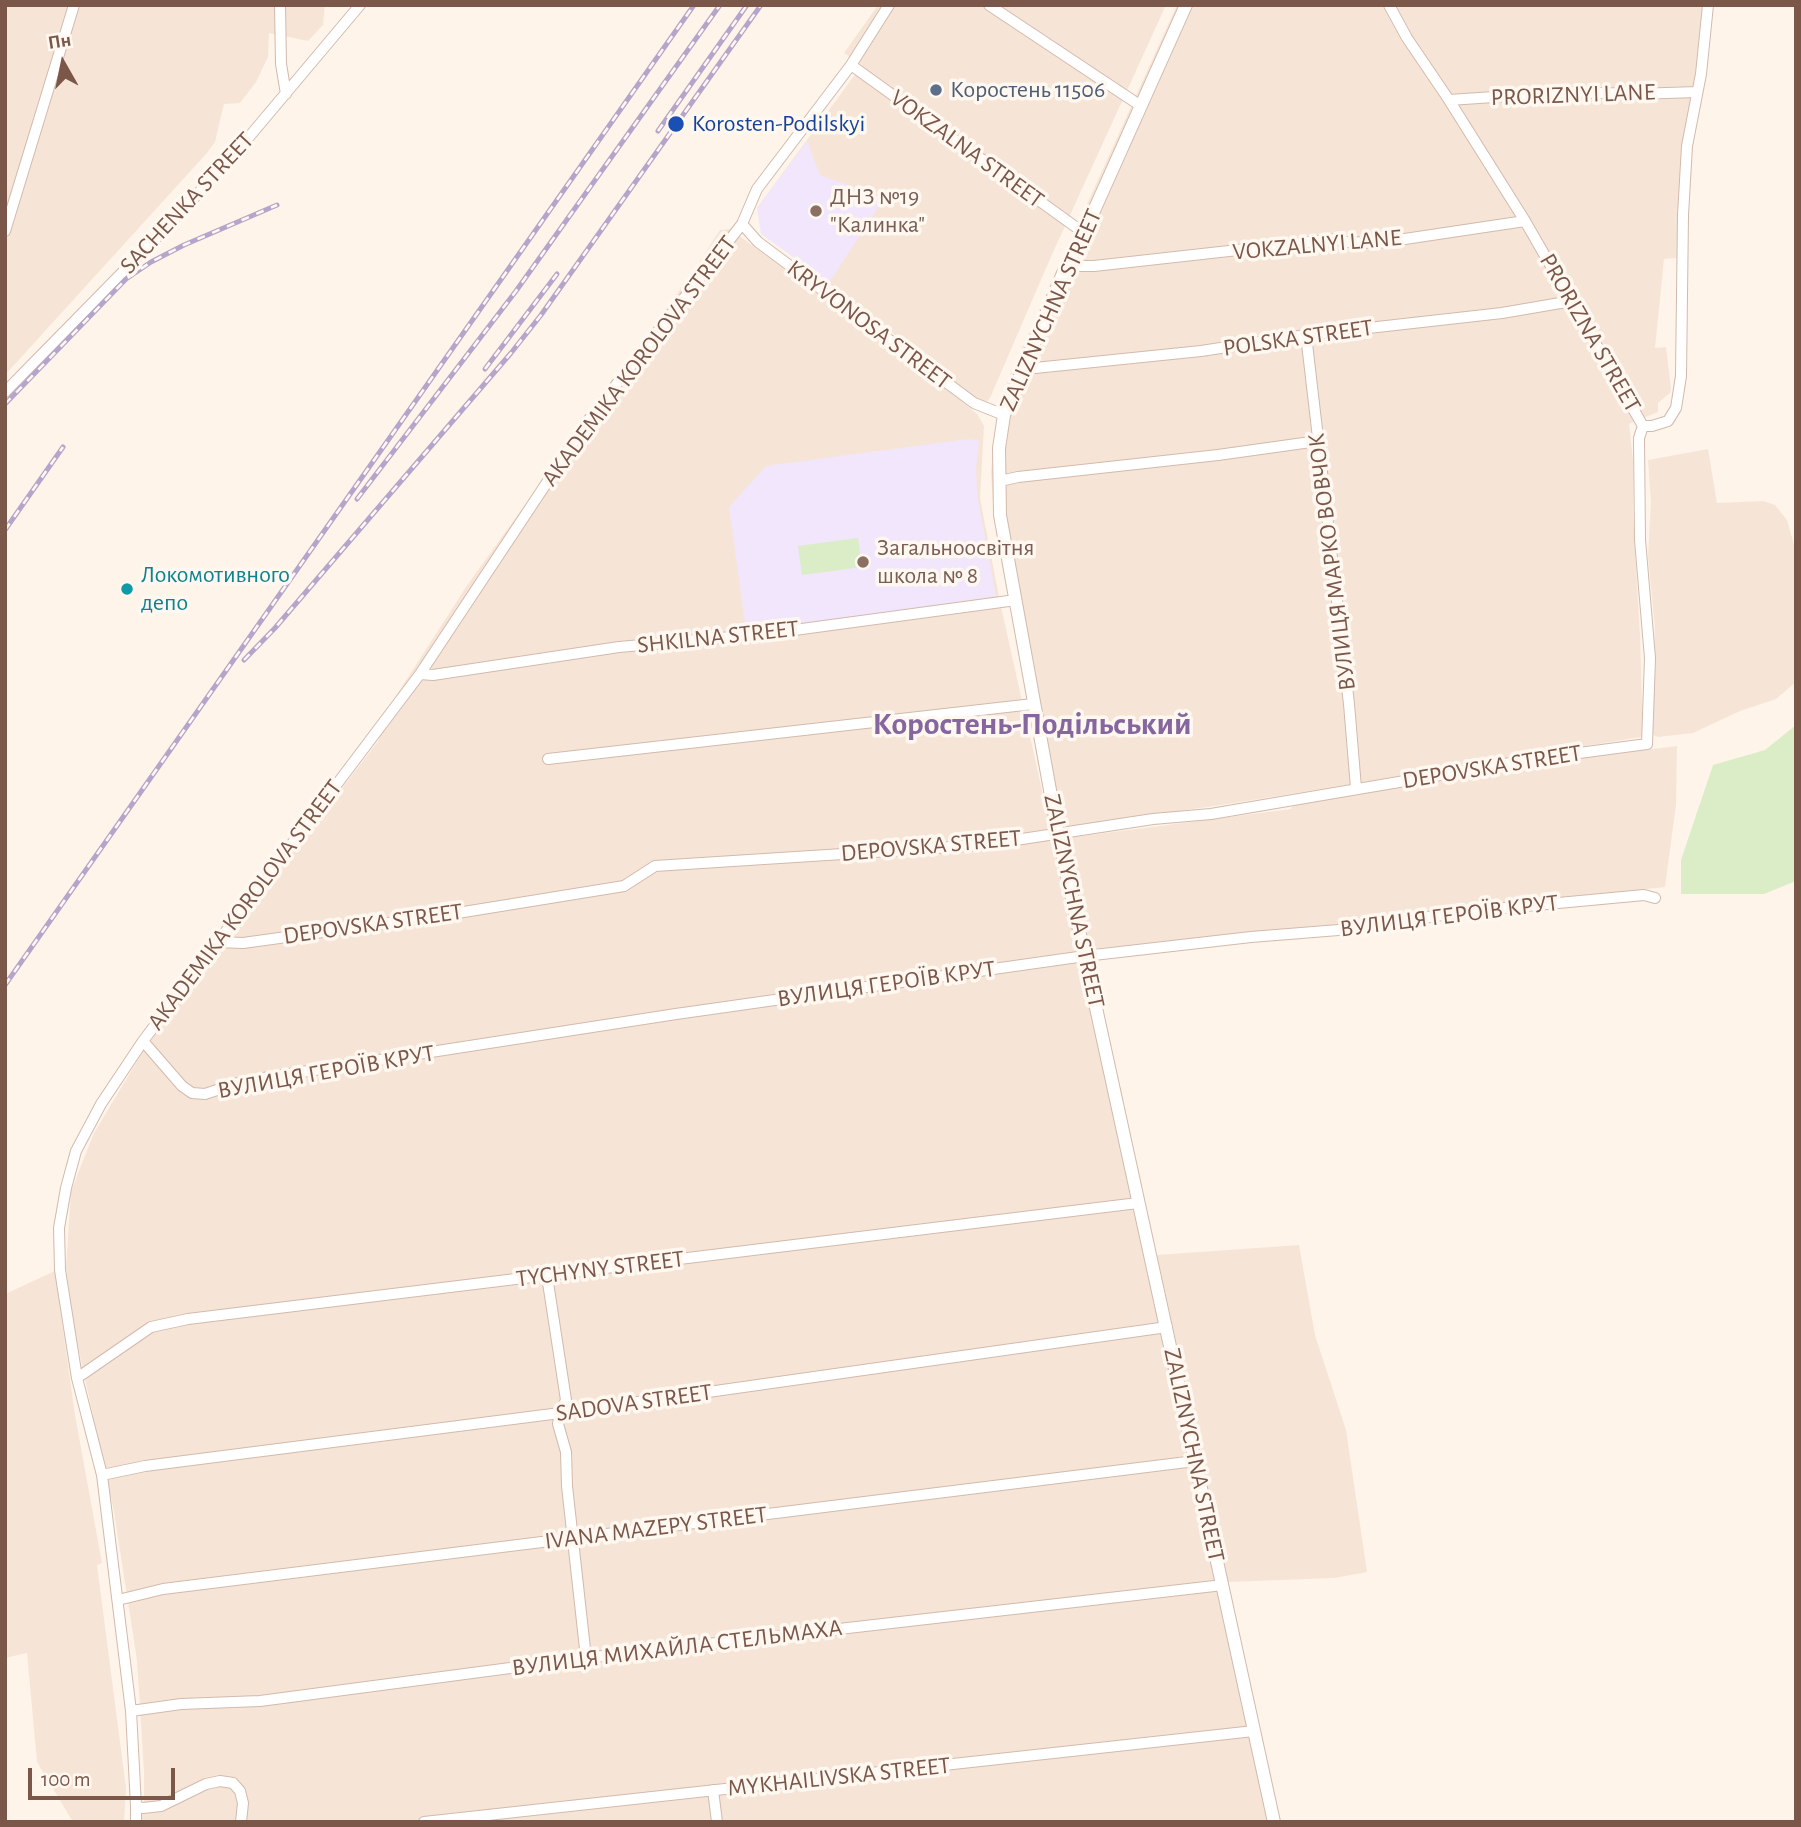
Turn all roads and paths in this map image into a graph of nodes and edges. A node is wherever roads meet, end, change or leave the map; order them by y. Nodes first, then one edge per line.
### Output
1 (74, 5) edge
2 (280, 5) edge
3 (360, 5) edge
4 (889, 5) edge
5 (989, 5) edge
6 (1186, 5) edge
7 (1389, 5) edge
8 (1708, 5) edge
9 (851, 65) junction
10 (1697, 92) junction
11 (286, 93) junction
12 (1449, 100) junction
13 (1141, 106) junction
14 (1525, 221) junction
15 (742, 224) junction
16 (5, 231) edge
17 (1084, 233) junction
18 (1066, 266) junction
19 (1572, 301) junction
20 (1306, 335) junction
21 (1024, 365) junction
22 (5, 391) edge
23 (1003, 415) junction
24 (1643, 426) junction
25 (1318, 441) junction
26 (1000, 481) junction
27 (1016, 600) junction
28 (420, 674) junction
29 (1033, 704) junction
30 (1647, 744) joint
31 (548, 759) dead end
32 (1356, 788) junction
33 (1058, 834) junction
34 (1655, 898) dead end
35 (217, 942) junction
36 (1085, 956) junction
37 (143, 1041) junction
38 (1138, 1203) junction
39 (547, 1276) junction
40 (1167, 1328) junction
41 (77, 1378) junction
42 (560, 1413) junction
43 (1195, 1461) junction
44 (102, 1475) junction
45 (573, 1538) junction
46 (1223, 1585) junction
47 (118, 1600) junction
48 (586, 1658) junction
49 (131, 1711) junction
50 (1254, 1731) junction
51 (713, 1790) junction
52 (136, 1806) junction
53 (136, 1822) edge
54 (242, 1822) edge
55 (424, 1822) edge
56 (716, 1822) edge
57 (1275, 1822) edge

1 - 16 street
2 - 11 street
3 - 11 street, SACHENKA STREET
4 - 9 street, AKADEMIKA KOROLOVA STREET
5 - 13 street
6 - 13 street, ZALIZNYCHNA STREET
7 - 12 street, PRORIZNA STREET
8 - 10 street
9 - 15 street, AKADEMIKA KOROLOVA STREET
9 - 17 street, VOKZALNA STREET
10 - 12 street, PRORIZNYI LANE
10 - 24 street
11 - 22 street, SACHENKA STREET
12 - 14 street, PRORIZNA STREET
13 - 17 street, ZALIZNYCHNA STREET
14 - 18 street, VOKZALNYI LANE
14 - 19 street, PRORIZNA STREET
15 - 23 street, KRYVONOSA STREET
15 - 28 street, AKADEMIKA KOROLOVA STREET
17 - 18 street, ZALIZNYCHNA STREET
18 - 21 street, ZALIZNYCHNA STREET
19 - 20 street, POLSKA STREET
19 - 24 street, PRORIZNA STREET
20 - 21 street, POLSKA STREET
20 - 25 street, ВУЛИЦЯ МАРКО ВОВЧОК
21 - 23 street, ZALIZNYCHNA STREET
23 - 26 street, ZALIZNYCHNA STREET
24 - 30 street, PRORIZNA STREET
25 - 26 street
25 - 32 street, ВУЛИЦЯ МАРКО ВОВЧОК
26 - 27 street, ZALIZNYCHNA STREET
27 - 28 street, SHKILNA STREET
27 - 29 street, ZALIZNYCHNA STREET
28 - 35 street, AKADEMIKA KOROLOVA STREET
29 - 31 street
29 - 33 street, ZALIZNYCHNA STREET
30 - 32 street, DEPOVSKA STREET
32 - 33 street, DEPOVSKA STREET
33 - 35 street, DEPOVSKA STREET
33 - 36 street, ZALIZNYCHNA STREET
34 - 36 street, ВУЛИЦЯ ГЕРОЇВ КРУТ
35 - 37 street, AKADEMIKA KOROLOVA STREET
36 - 37 street, ВУЛИЦЯ ГЕРОЇВ КРУТ
36 - 38 street, ZALIZNYCHNA STREET
37 - 41 street, AKADEMIKA KOROLOVA STREET
38 - 39 street, TYCHYNY STREET
38 - 40 street, ZALIZNYCHNA STREET
39 - 41 street, TYCHYNY STREET
39 - 42 street
40 - 42 street, SADOVA STREET
40 - 43 street, ZALIZNYCHNA STREET
41 - 44 street, AKADEMIKA KOROLOVA STREET
42 - 44 street, SADOVA STREET
42 - 45 street
43 - 45 street, IVANA MAZEPY STREET
43 - 46 street, ZALIZNYCHNA STREET
44 - 47 street, AKADEMIKA KOROLOVA STREET
45 - 47 street, IVANA MAZEPY STREET
45 - 48 street
46 - 48 street, ВУЛИЦЯ МИХАЙЛА СТЕЛЬМАХА
46 - 50 street, ZALIZNYCHNA STREET
47 - 49 street, AKADEMIKA KOROLOVA STREET
48 - 49 street, ВУЛИЦЯ МИХАЙЛА СТЕЛЬМАХА
49 - 52 street, AKADEMIKA KOROLOVA STREET
50 - 51 street, MYKHAILIVSKA STREET
50 - 57 street, ZALIZNYCHNA STREET
51 - 55 street, MYKHAILIVSKA STREET
51 - 56 street
52 - 53 street, AKADEMIKA KOROLOVA STREET
52 - 54 street

